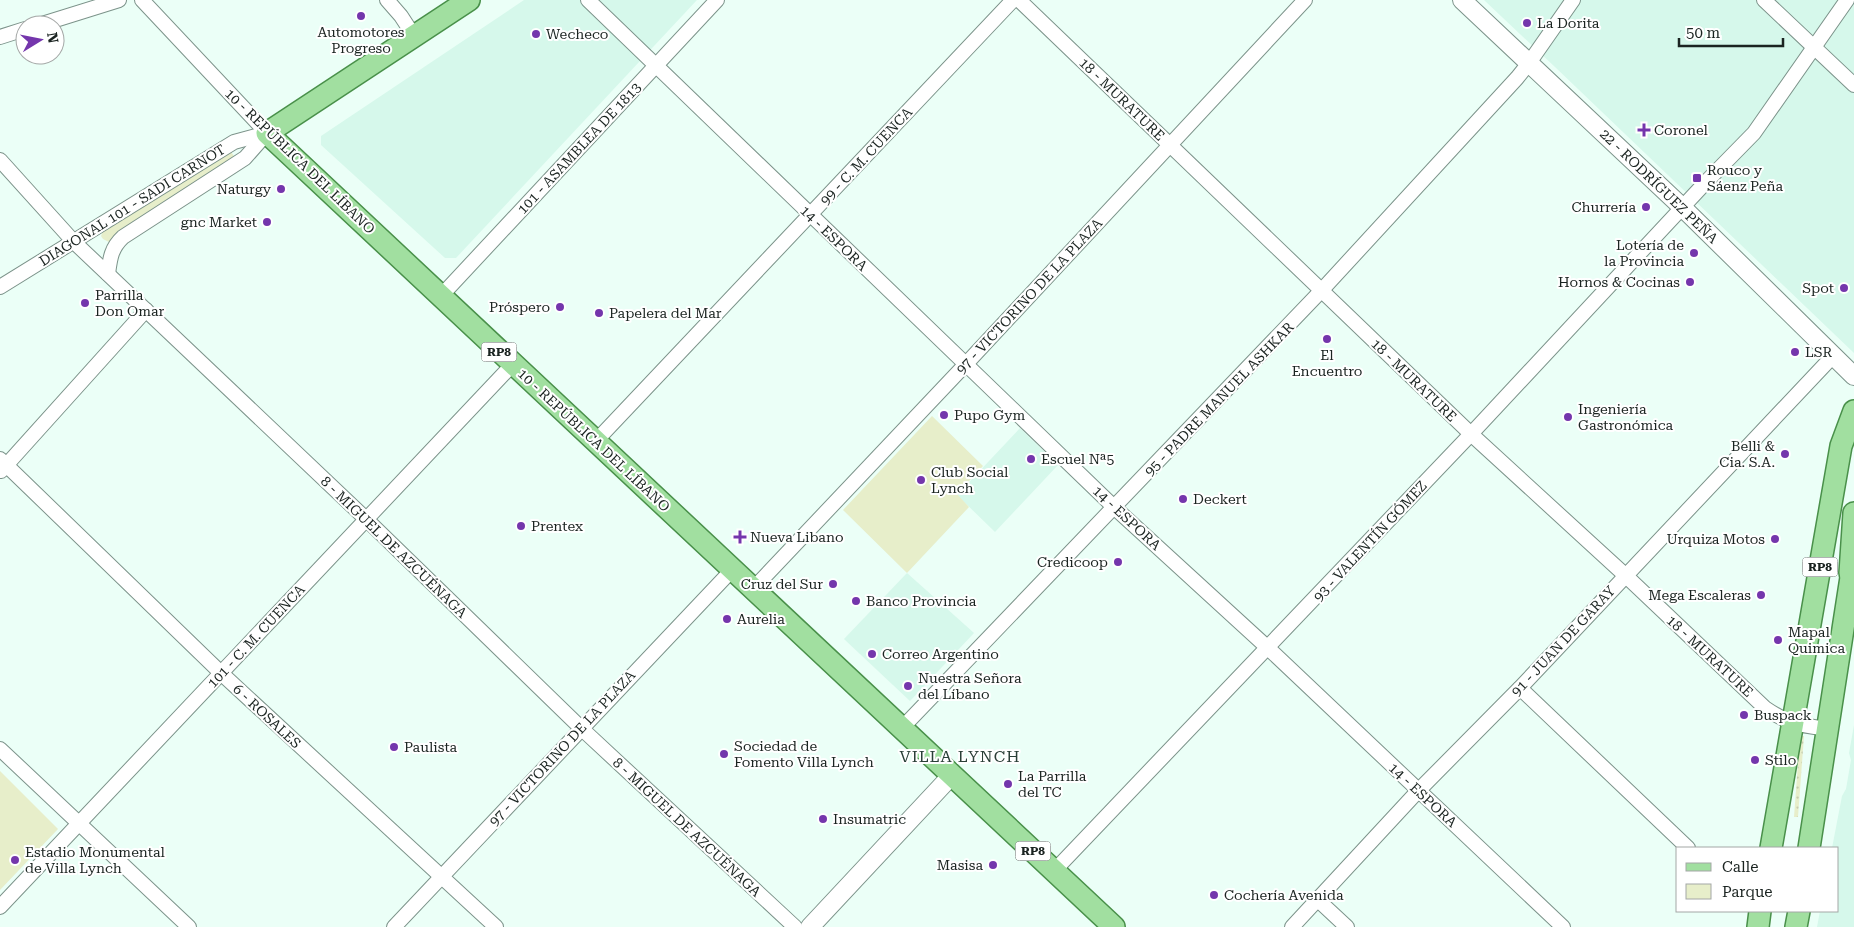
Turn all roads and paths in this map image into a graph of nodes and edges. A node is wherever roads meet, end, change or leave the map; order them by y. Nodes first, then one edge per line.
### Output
1 (119, 0) edge
2 (142, 0) edge
3 (387, 0) edge
4 (469, 0) edge
5 (588, 0) edge
6 (717, 0) edge
7 (1013, 0) edge
8 (1019, 0) edge
9 (1305, 0) edge
10 (1462, 0) edge
11 (1573, 0) edge
12 (1764, 0) edge
13 (1848, 0) edge
14 (65, 17) edge
15 (15, 32) edge
16 (414, 36) junction
17 (0, 37) edge
18 (1814, 47) junction
19 (1529, 63) junction
20 (656, 65) junction
21 (1854, 85) edge
22 (267, 133) junction
23 (1170, 145) junction
24 (0, 160) edge
25 (1683, 208) junction
26 (810, 214) junction
27 (74, 242) junction
28 (108, 274) junction
29 (0, 287) edge
30 (1321, 291) junction
31 (441, 296) junction
32 (146, 310) junction
33 (1834, 355) junction
34 (513, 364) junction
35 (965, 365) junction
36 (1854, 376) edge
37 (1854, 411) edge
38 (1471, 434) junction
39 (595, 442) junction
40 (2, 465) edge
41 (1115, 508) junction
42 (1854, 513) edge
43 (366, 519) junction
44 (1854, 558) edge
45 (732, 570) junction
46 (1625, 575) junction
47 (1852, 583) edge
48 (752, 590) junction
49 (1268, 648) junction
50 (221, 673) junction
51 (1520, 688) junction
52 (1793, 724) junction
53 (581, 728) junction
54 (902, 728) junction
55 (1828, 729) junction
56 (0, 749) edge
57 (952, 775) junction
58 (1418, 791) junction
59 (78, 824) junction
60 (1687, 847) edge
61 (1771, 847) edge
62 (1810, 847) edge
63 (1054, 871) junction
64 (442, 876) junction
65 (1318, 900) junction
66 (0, 907) edge
67 (1799, 912) edge
68 (189, 927) edge
69 (394, 927) edge
70 (496, 927) edge
71 (795, 927) edge
72 (810, 927) edge
73 (1114, 927) edge
74 (1292, 927) edge
75 (1347, 927) edge
76 (1563, 927) edge
77 (1796, 927) edge

1 - 14 street
2 - 22 street, 10 - REPÚBLICA DEL LÍBANO
3 - 16 street
4 - 16 main road, DIAGONAL 101 - SADI CARNOT
5 - 20 street, 14 - ESPORA
6 - 20 street, 101 - ASAMBLEA DE 1813
7 - 26 street, 99 - C. M. CUENCA
8 - 23 street, 18 - MURATURE
9 - 23 street, 97 - VICTORINO DE LA PLAZA
10 - 19 street, 22 - RODRÍGUEZ PEÑA
11 - 19 street, 95 - PADRE MANUEL ASHKAR
12 - 18 street
13 - 18 street, 93 - VALENTÍN GÓMEZ
15 - 17 street
16 - 22 main road, DIAGONAL 101 - SADI CARNOT
18 - 21 street
18 - 25 street, 93 - VALENTÍN GÓMEZ
19 - 25 street, 22 - RODRÍGUEZ PEÑA
19 - 30 street, 95 - PADRE MANUEL ASHKAR
20 - 26 street, 14 - ESPORA
20 - 31 street, 101 - ASAMBLEA DE 1813
22 - 27 street, DIAGONAL 101 - SADI CARNOT
22 - 28 street, DIAGONAL 101 - SADI CARNOT
22 - 31 main road, 10 - REPÚBLICA DEL LÍBANO / RP8
23 - 30 street, 18 - MURATURE
23 - 35 street, 97 - VICTORINO DE LA PLAZA
24 - 27 street, 8 - MIGUEL DE AZCUÉNAGA
25 - 33 street, 22 - RODRÍGUEZ PEÑA
25 - 38 street, 93 - VALENTÍN GÓMEZ
26 - 35 street, 14 - ESPORA
26 - 39 street, 99 - C. M. CUENCA
27 - 28 street, 8 - MIGUEL DE AZCUÉNAGA
27 - 29 street, DIAGONAL 101 - SADI CARNOT
28 - 32 street, 8 - MIGUEL DE AZCUÉNAGA
30 - 38 street, 18 - MURATURE
30 - 41 street, 95 - PADRE MANUEL ASHKAR
31 - 34 main road, 10 - REPÚBLICA DEL LÍBANO / RP8
32 - 40 street
32 - 43 street, 8 - MIGUEL DE AZCUÉNAGA
33 - 36 street, 22 - RODRÍGUEZ PEÑA
33 - 46 street, 91 - JUAN DE GARAY
34 - 39 main road, 10 - REPÚBLICA DEL LÍBANO / RP8
34 - 43 street, 101 - C. M. CUENCA
35 - 41 street, 14 - ESPORA
35 - 48 street, 97 - VICTORINO DE LA PLAZA
37 - 52 main road, RP8
38 - 46 street, 18 - MURATURE
38 - 49 street, 93 - VALENTÍN GÓMEZ
39 - 45 main road, 10 - REPÚBLICA DEL LÍBANO / RP8
40 - 50 street, 6 - ROSALES
41 - 49 street, 14 - ESPORA
41 - 54 street, 95 - PADRE MANUEL ASHKAR
42 - 47 main road
43 - 50 street, 101 - C. M. CUENCA
43 - 53 street, 8 - MIGUEL DE AZCUÉNAGA
44 - 47 main road, RP8
45 - 48 main road, 10 - REPÚBLICA DEL LÍBANO / RP8
45 - 53 street, 97 - VICTORINO DE LA PLAZA
46 - 51 street, 91 - JUAN DE GARAY
46 - 52 street, 18 - MURATURE
47 - 55 main road, RP8
48 - 54 main road, 10 - REPÚBLICA DEL LÍBANO / RP8
49 - 58 street, 14 - ESPORA
49 - 63 street, 93 - VALENTÍN GÓMEZ
50 - 59 street, 101 - C. M. CUENCA
50 - 64 street, 6 - ROSALES
51 - 58 street, 91 - JUAN DE GARAY
51 - 60 street
52 - 55 street, 18 - MURATURE
52 - 61 main road, RP8
53 - 64 street, 97 - VICTORINO DE LA PLAZA
53 - 71 street, 8 - MIGUEL DE AZCUÉNAGA
54 - 57 main road, RP8
55 - 62 main road, RP8
56 - 59 street
57 - 63 main road, RP8
57 - 72 street
58 - 65 street, 91 - JUAN DE GARAY
58 - 76 street, 14 - ESPORA
59 - 66 street, 101 - C. M. CUENCA
59 - 68 street
63 - 73 main road, RP8
64 - 69 street, 97 - VICTORINO DE LA PLAZA
64 - 70 street, 6 - ROSALES
65 - 74 street, 91 - JUAN DE GARAY
65 - 75 street
67 - 77 main road

